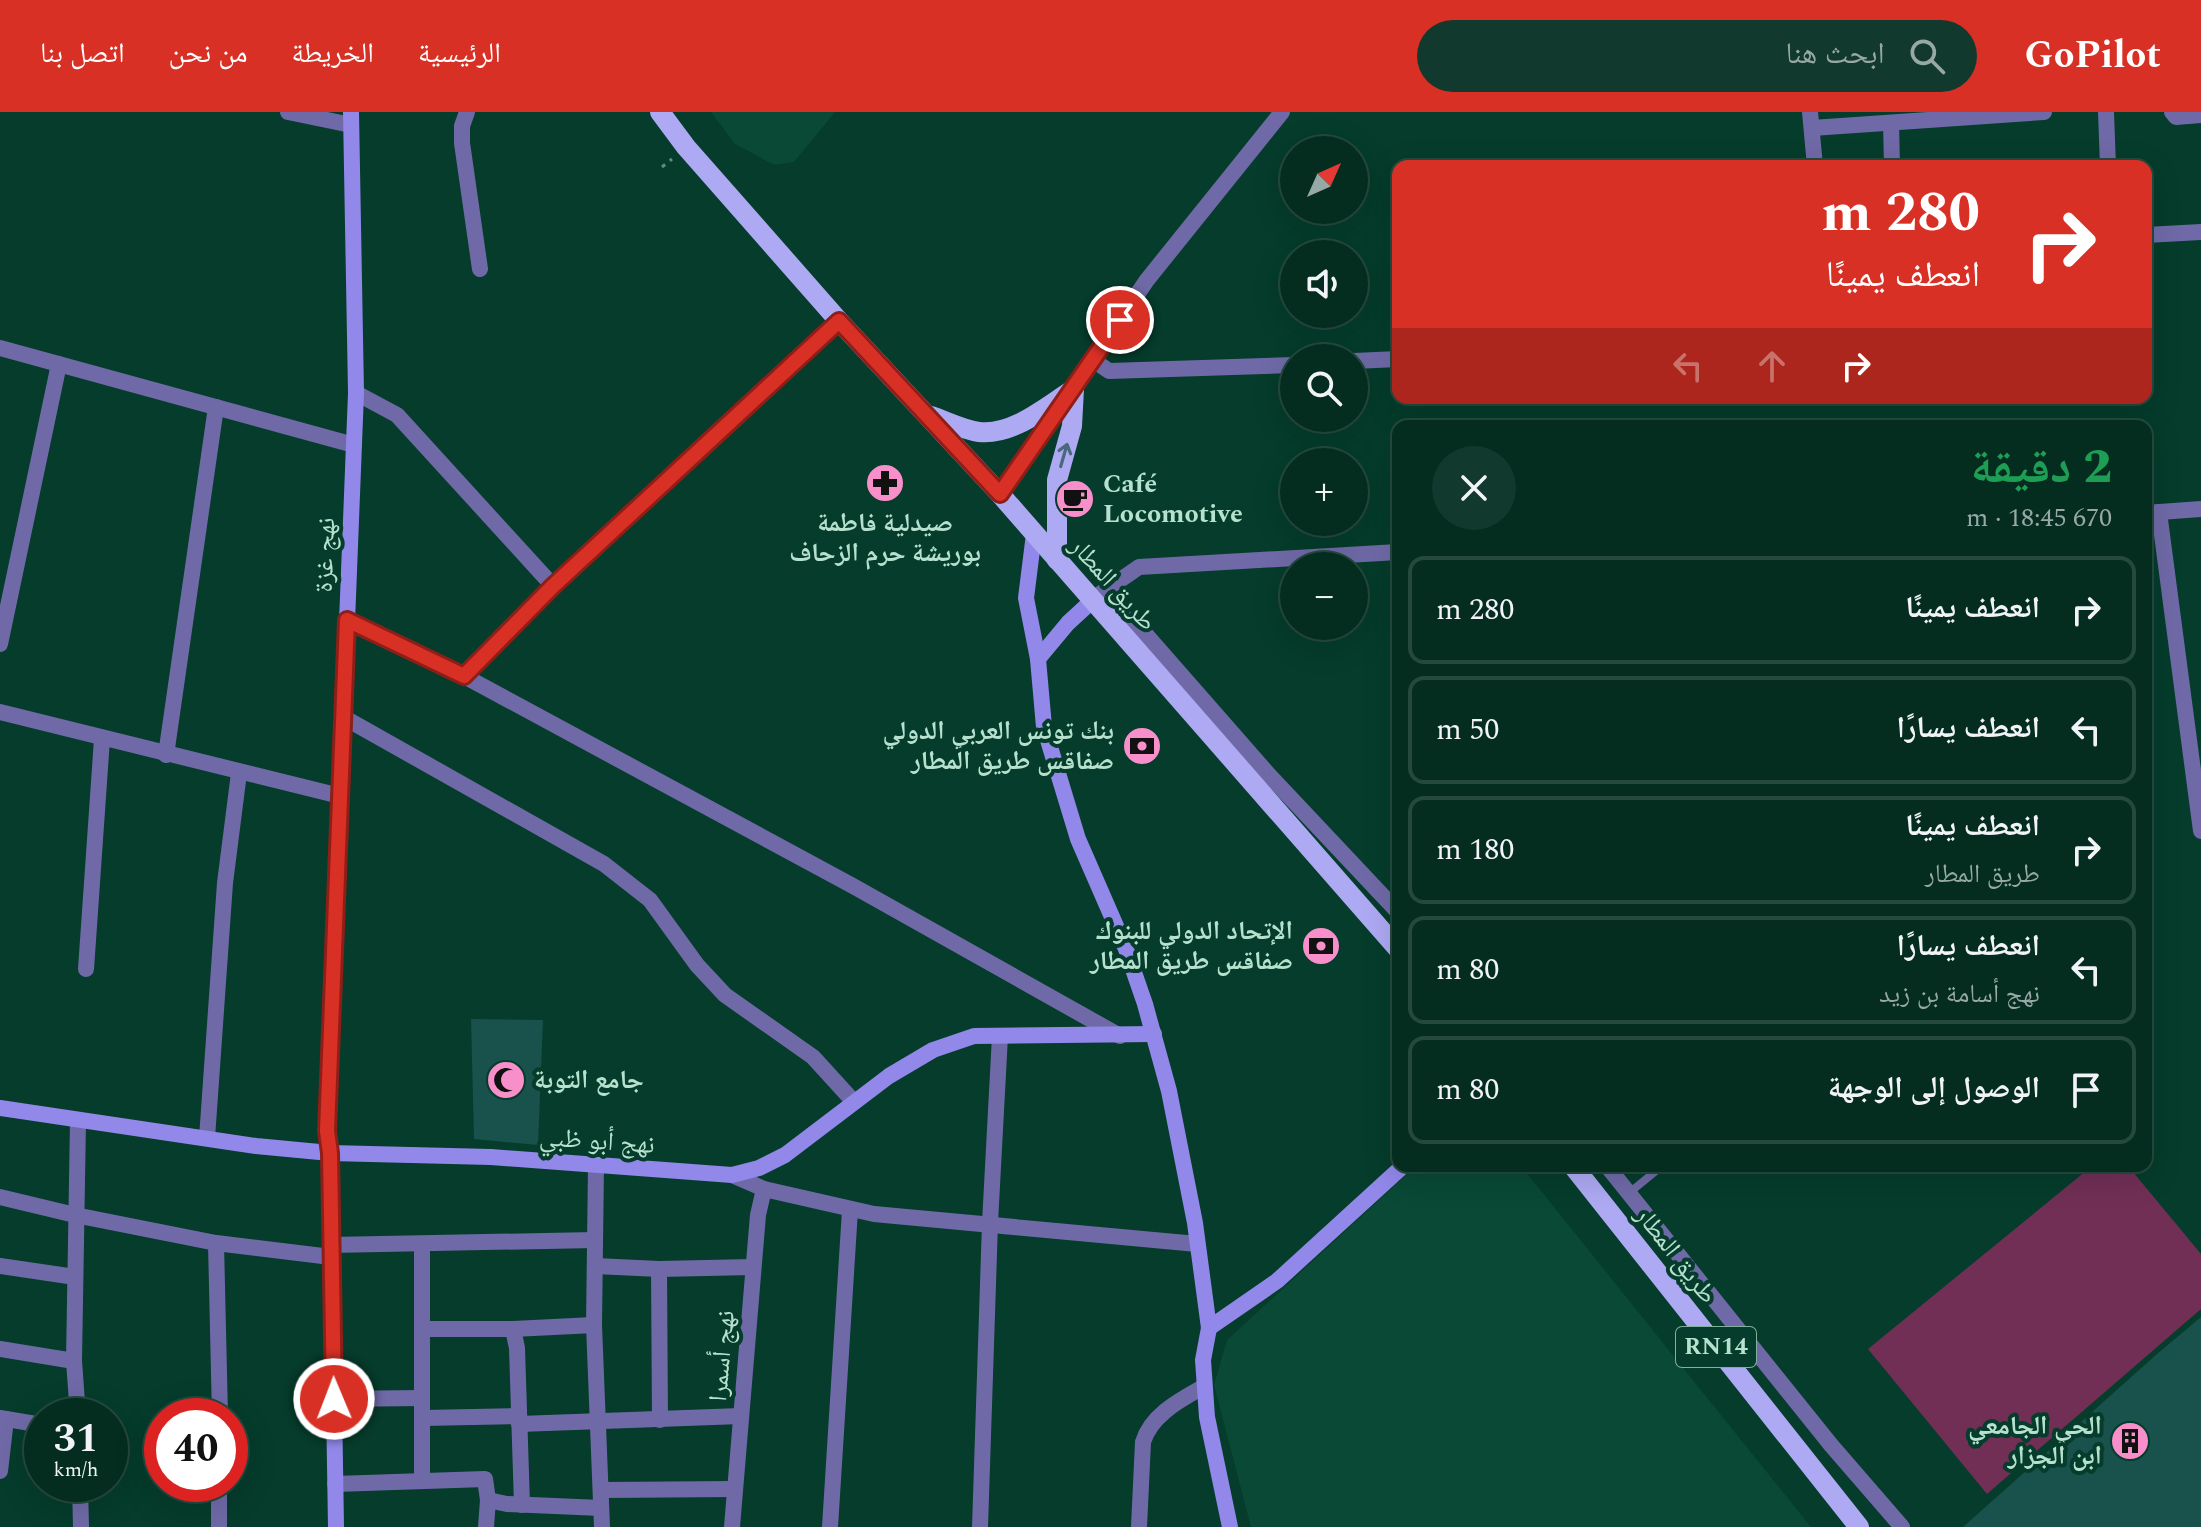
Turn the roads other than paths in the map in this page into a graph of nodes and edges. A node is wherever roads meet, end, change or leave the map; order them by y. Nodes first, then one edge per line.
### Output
1 (288, 112) edge
2 (467, 112) edge
3 (660, 112) edge
4 (1282, 112) edge
5 (2044, 112) edge
6 (2106, 112) edge
7 (2172, 112) edge
8 (2201, 115) edge
9 (1944, 116) edge
10 (351, 119) edge
11 (1811, 120) edge
12 (1891, 123) junction
13 (1814, 160) edge
14 (1892, 160) edge
15 (2108, 160) edge
16 (2201, 232) edge
17 (2152, 235) edge
18 (480, 269) dead end
19 (839, 321) junction
20 (0, 348) edge
21 (1392, 359) edge
22 (1093, 360) junction
23 (1368, 360) edge
24 (59, 364) junction
25 (1280, 365) edge
26 (1074, 389) junction
27 (356, 393) junction
28 (216, 407) junction
29 (927, 415) junction
30 (354, 445) junction
31 (1000, 494) junction
32 (2201, 509) edge
33 (2153, 513) edge
34 (1034, 534) junction
35 (1392, 552) edge
36 (1057, 560) junction
37 (553, 586) junction
38 (1099, 594) junction
39 (347, 620) junction
40 (0, 644) edge
41 (1038, 659) junction
42 (464, 676) junction
43 (0, 712) edge
44 (343, 717) junction
45 (2194, 729) edge
46 (102, 739) junction
47 (166, 755) junction
48 (239, 773) junction
49 (340, 796) junction
50 (2201, 831) edge
51 (1392, 906) edge
52 (1392, 942) edge
53 (86, 969) dead end
54 (1154, 1034) junction
55 (1000, 1036) junction
56 (1120, 1036) junction
57 (854, 1102) junction
58 (0, 1108) edge
59 (78, 1121) junction
60 (207, 1138) junction
61 (330, 1153) junction
62 (596, 1165) junction
63 (1396, 1172) edge
64 (1578, 1172) edge
65 (1612, 1172) edge
66 (1654, 1172) edge
67 (732, 1175) junction
68 (764, 1189) junction
69 (1628, 1193) junction
70 (0, 1197) edge
71 (850, 1210) junction
72 (75, 1215) junction
73 (990, 1223) junction
74 (595, 1240) junction
75 (216, 1243) junction
76 (422, 1244) junction
77 (1197, 1244) junction
78 (330, 1251) junction
79 (0, 1266) edge
80 (595, 1266) junction
81 (753, 1267) junction
82 (659, 1269) junction
83 (75, 1277) junction
84 (594, 1325) junction
85 (1209, 1328) junction
86 (422, 1329) junction
87 (513, 1329) junction
88 (0, 1349) edge
89 (74, 1361) junction
90 (1203, 1387) junction
91 (77, 1398) edge
92 (220, 1398) edge
93 (422, 1398) junction
94 (334, 1399) junction
95 (741, 1416) junction
96 (423, 1418) junction
97 (3, 1419) edge
98 (519, 1420) junction
99 (660, 1420) junction
100 (24, 1422) edge
101 (598, 1422) junction
102 (0, 1471) edge
103 (422, 1480) junction
104 (335, 1484) junction
105 (735, 1489) junction
106 (601, 1490) junction
107 (488, 1500) junction
108 (80, 1502) edge
109 (219, 1502) edge
110 (522, 1505) junction
111 (601, 1508) junction
112 (81, 1527) edge
113 (219, 1527) edge
114 (336, 1527) edge
115 (486, 1527) edge
116 (602, 1527) edge
117 (732, 1527) edge
118 (830, 1527) edge
119 (980, 1527) edge
120 (1139, 1527) edge
121 (1230, 1527) edge
122 (1859, 1527) edge
123 (1902, 1527) edge

1 - 10 street
2 - 18 street
3 - 19 main road, طريق المطار
4 - 22 street
5 - 9 street
6 - 15 street
7 - 8 street
9 - 12 street
10 - 27 street, نهج غزة
11 - 12 street
11 - 13 street
12 - 14 street
16 - 17 street
19 - 29 main road, طريق المطار
19 - 37 street
20 - 24 street
21 - 23 street
22 - 25 street
22 - 26 street
24 - 28 street
24 - 40 street
26 - 29 main road
26 - 31 street
36 -> 26 main road
27 - 30 street, نهج غزة
27 - 37 street
28 - 30 street
28 - 47 street
29 - 31 main road, طريق المطار
30 - 39 street, نهج غزة
31 - 34 main road, طريق المطار
32 - 33 street
33 - 45 street
34 - 36 main road, طريق المطار
34 - 41 street
35 - 38 street
36 - 38 main road, طريق المطار
37 - 42 street
38 - 41 street
38 - 51 street
38 - 52 main road, طريق المطار
39 - 42 street
39 - 44 street, نهج غزة
41 - 54 street
42 - 56 street
43 - 46 street
44 - 49 street, نهج غزة
44 - 57 street
45 - 50 street
46 - 47 street
46 - 53 street
47 - 48 street
48 - 49 street
48 - 60 street
49 - 61 street, نهج غزة
54 - 56 street, نهج أبو ظبي
54 - 77 street
55 - 56 street, نهج أبو ظبي
55 - 57 street, نهج أبو ظبي
55 - 73 street
57 - 67 street, نهج أبو ظبي
58 - 59 street, نهج أبو ظبي
59 - 60 street, نهج أبو ظبي
59 - 72 street
60 - 61 street, نهج أبو ظبي
61 - 62 street, نهج أبو ظبي
61 - 78 street, نهج غزة
62 - 67 street, نهج أبو ظبي
62 - 74 street
63 - 85 street
64 - 122 main road, طريق المطار / RN14
65 - 69 street
66 - 69 lane
67 - 68 street
68 - 71 street
68 - 81 street, نهج أسمرا
69 - 123 street
70 - 72 street
71 - 73 street
71 - 118 street
72 - 75 street
72 - 83 street
73 - 77 street
73 - 119 street
74 - 76 street
74 - 80 street
75 - 78 street
75 - 92 street
76 - 78 street
76 - 86 street
77 - 85 street
78 - 94 street, نهج غزة
79 - 83 street
80 - 82 street
80 - 84 street
81 - 82 street
81 - 95 street, نهج أسمرا
82 - 99 street
83 - 89 street
84 - 87 street
84 - 101 street
85 - 90 street
86 - 87 street
86 - 93 street
87 - 98 street
88 - 89 street
89 - 91 street
90 - 120 street
90 - 121 street
93 - 94 street
93 - 96 street
94 - 104 street, نهج غزة
95 - 99 street
95 - 105 street, نهج أسمرا
96 - 98 street
96 - 103 street
97 - 100 street
97 - 102 street
98 - 101 street
98 - 110 street
99 - 101 street
101 - 106 street
103 - 104 street
103 - 107 street
104 - 114 street, نهج غزة
105 - 106 street
105 - 117 street, نهج أسمرا
106 - 111 street
107 - 110 street
107 - 115 street
108 - 112 street
109 - 113 street
110 - 111 street
111 - 116 street

